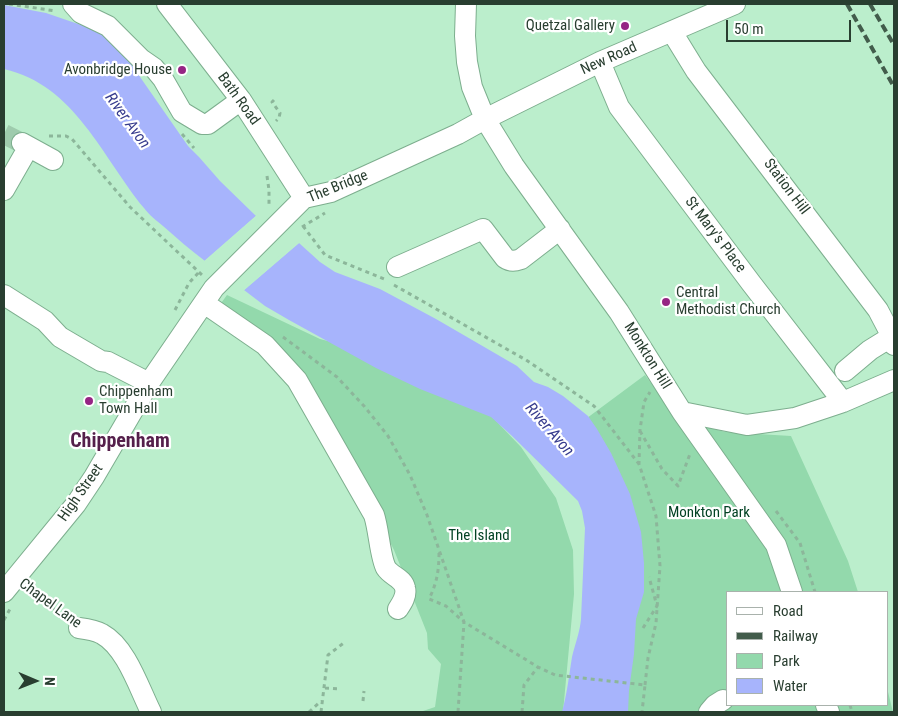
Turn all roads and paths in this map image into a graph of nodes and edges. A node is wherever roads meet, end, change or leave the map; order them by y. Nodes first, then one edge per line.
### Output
1 (73, 4) edge
2 (167, 4) edge
3 (466, 4) edge
4 (735, 4) edge
5 (672, 32) junction
6 (600, 62) junction
7 (241, 100) junction
8 (274, 100) dead end
9 (485, 119) junction
10 (275, 122) dead end
11 (25, 149) junction
12 (53, 160) dead end
13 (4, 190) edge
14 (304, 198) junction
15 (303, 226) dead end
16 (560, 229) junction
17 (391, 277) junction
18 (212, 291) junction
19 (4, 295) edge
20 (279, 334) dead end
21 (893, 341) edge
22 (845, 371) dead end
23 (660, 378) junction
24 (894, 380) edge
25 (149, 383) junction
26 (843, 402) junction
27 (682, 412) junction
28 (640, 430) junction
29 (690, 454) dead end
30 (639, 464) junction
31 (439, 550) junction
32 (649, 578) dead end
33 (9, 585) edge
34 (792, 591) edge
35 (658, 606) junction
36 (398, 609) dead end
37 (464, 622) junction
38 (79, 628) joint
39 (643, 628) dead end
40 (345, 642) dead end
41 (538, 667) junction
42 (645, 685) junction
43 (325, 688) junction
44 (341, 689) dead end
45 (364, 691) dead end
46 (322, 700) junction
47 (363, 700) dead end
48 (151, 712) edge
49 (309, 712) edge
50 (321, 712) edge
51 (458, 712) edge
52 (522, 712) edge
53 (642, 712) edge

1 - 7 street
2 - 7 street, Bath Road
3 - 9 street, Monkton Hill
4 - 5 street, New Road
5 - 6 street, New Road
5 - 21 street, Station Hill
6 - 9 street, New Road
6 - 26 street, St Mary's Place
7 - 14 street, Bath Road
8 - 10 path
9 - 14 street, The Bridge
9 - 16 street, Monkton Hill
11 - 12 street
11 - 13 street
11 - 18 path
14 - 18 street, The Bridge
15 - 17 path
16 - 17 street
16 - 23 street, Monkton Hill
17 - 30 path
18 - 25 street, High Street
18 - 36 street
19 - 25 street
20 - 31 path
21 - 22 street
23 - 27 street, Monkton Hill
23 - 28 path
24 - 26 street
25 - 33 street, High Street
26 - 27 street
27 - 34 street, Monkton Hill
28 - 29 path
28 - 30 path
30 - 35 path
31 - 37 path
31 - 37 path
32 - 35 path
33 - 38 path, Chapel Lane
35 - 39 path
35 - 42 path
37 - 41 path
37 - 51 path
38 - 48 street, Chapel Lane
40 - 43 path
41 - 42 path
41 - 52 path
42 - 53 path
43 - 44 path
43 - 46 path
45 - 47 path
46 - 49 path
46 - 50 path

